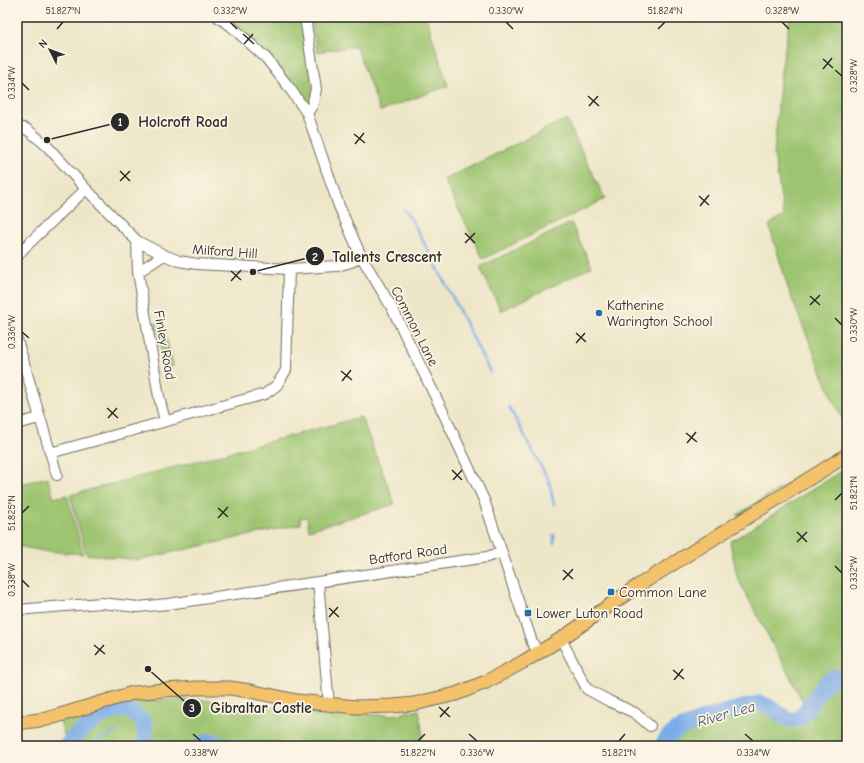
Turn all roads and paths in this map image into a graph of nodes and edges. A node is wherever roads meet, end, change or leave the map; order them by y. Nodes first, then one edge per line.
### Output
1 (218, 17) edge
2 (305, 17) edge
3 (307, 113) junction
4 (17, 126) edge
5 (86, 189) junction
6 (137, 241) junction
7 (164, 255) junction
8 (361, 256) junction
9 (17, 257) edge
10 (289, 269) junction
11 (138, 272) junction
12 (17, 340) edge
13 (39, 418) junction
14 (165, 421) junction
15 (17, 424) edge
16 (50, 453) junction
17 (847, 455) edge
18 (57, 475) dead end
19 (502, 552) junction
20 (318, 582) junction
21 (17, 610) edge
22 (561, 639) junction
23 (538, 652) junction
24 (329, 705) junction
25 (17, 723) edge
26 (650, 726) dead end

1 - 3 street, Common Lane
2 - 3 street
3 - 8 street, Common Lane
4 - 5 street, Milford Hill
5 - 6 street, Milford Hill
5 - 9 street
6 - 7 street, Milford Hill
6 - 11 street, Finley Road
7 - 10 street, Milford Hill
7 - 11 street
8 - 10 street, Milford Hill
8 - 19 street, Common Lane
10 - 14 street
11 - 14 street, Finley Road
12 - 13 street
13 - 15 street
13 - 16 street
14 - 16 street
16 - 18 street
17 - 22 main road
19 - 20 street, Batford Road
19 - 23 street, Common Lane
20 - 21 street, Batford Road
20 - 24 street
22 - 23 main road
22 - 26 street
23 - 24 main road
24 - 25 main road

